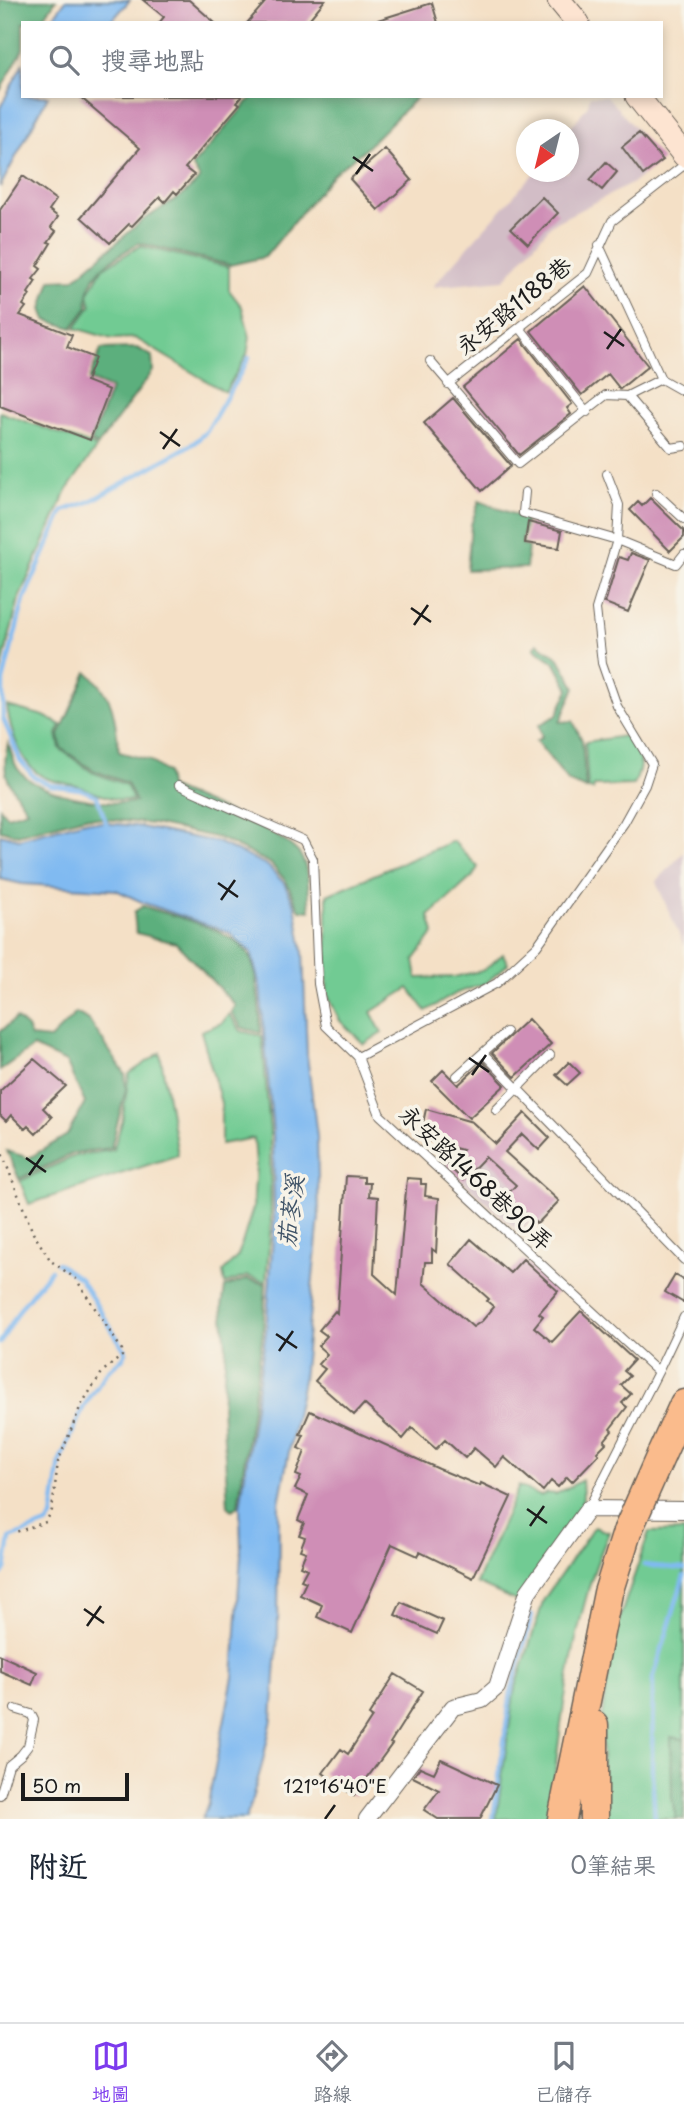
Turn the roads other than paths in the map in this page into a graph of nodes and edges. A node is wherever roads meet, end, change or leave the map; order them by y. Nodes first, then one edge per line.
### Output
1 (559, 0) edge
2 (576, 21) edge
3 (639, 98) edge
4 (684, 155) edge
5 (684, 165) edge
6 (599, 246) junction
7 (520, 328) junction
8 (430, 361) dead end
9 (661, 379) junction
10 (448, 384) junction
11 (684, 392) edge
12 (626, 396) junction
13 (587, 412) junction
14 (684, 446) edge
15 (607, 474) dead end
16 (525, 492) dead end
17 (656, 493) dead end
18 (684, 519) edge
19 (617, 540) junction
20 (684, 554) edge
21 (179, 785) dead end
22 (506, 1032) dead end
23 (483, 1053) junction
24 (550, 1055) dead end
25 (358, 1057) junction
26 (457, 1076) dead end
27 (517, 1089) junction
28 (496, 1110) dead end
29 (684, 1260) edge
30 (684, 1317) edge
31 (658, 1372) junction
32 (684, 1404) edge
33 (588, 1509) junction
34 (684, 1510) edge
35 (597, 1646) junction
36 (15, 1709) dead end
37 (0, 1795) edge
38 (367, 1819) edge
39 (562, 1819) edge
40 (594, 1819) edge

1 - 2 main road
3 - 4 main road
5 - 6 lane, 永安路1188巷
6 - 7 lane, 永安路1188巷
6 - 9 lane
7 - 10 lane, 永安路1188巷
7 - 13 lane
8 - 10 lane
9 - 11 lane
9 - 12 lane
10 - 13 lane
12 - 13 lane
12 - 14 lane
15 - 19 lane
16 - 19 lane
17 - 18 lane
19 - 20 lane
19 - 25 lane
21 - 25 lane, 永安路1468巷90弄
22 - 23 lane
23 - 26 lane
23 - 27 lane
24 - 27 lane
25 - 31 lane, 永安路1468巷90弄
27 - 28 lane
27 - 29 lane
30 - 31 lane
31 - 33 lane
32 - 35 highway, bridge
33 - 34 street
33 - 38 street
35 - 39 highway
35 - 40 highway
36 - 37 lane

